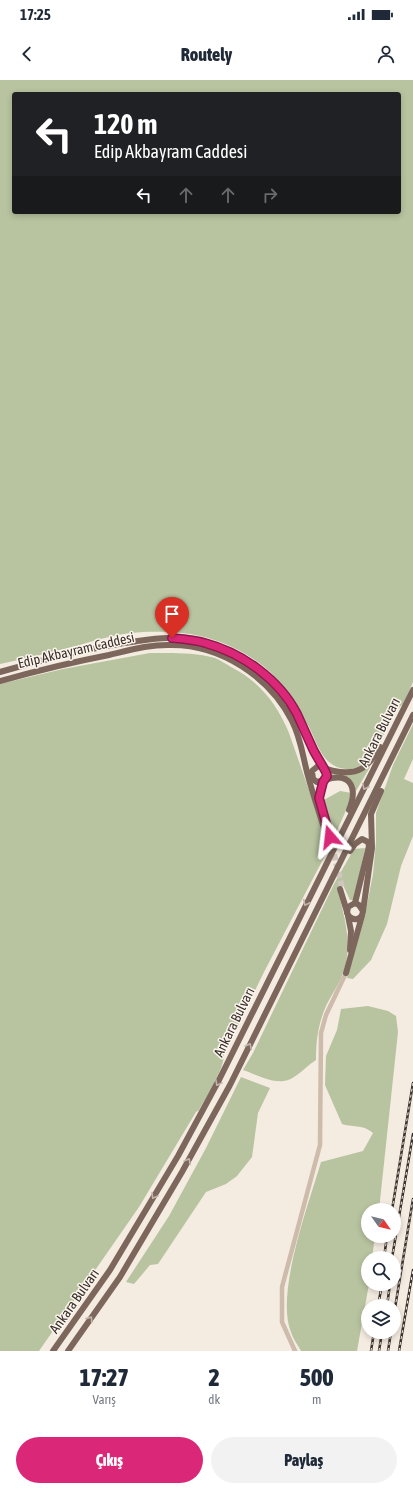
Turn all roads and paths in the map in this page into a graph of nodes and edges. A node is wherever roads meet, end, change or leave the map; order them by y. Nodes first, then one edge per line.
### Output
1 (0, 672) edge
2 (0, 681) edge
3 (413, 690) edge
4 (407, 703) junction
5 (413, 715) edge
6 (397, 750) junction
7 (325, 768) junction
8 (310, 777) junction
9 (324, 781) junction
10 (337, 842) junction
11 (337, 871) junction
12 (341, 888) tunnel mouth
13 (355, 903) junction
14 (348, 912) junction
15 (362, 913) junction
16 (346, 973) junction
17 (53, 1351) edge
18 (68, 1351) edge
19 (295, 1351) edge

1 - 7 main road, Edip Akbayram Caddesi
2 - 8 main road, Edip Akbayram Caddesi
3 - 4 main road, Ankara Bulvarı
4 - 7 main road
4 -> 10 main road, Ankara Bulvarı
5 - 6 main road, Ankara Bulvarı
6 - 11 main road, Ankara Bulvarı
6 - 15 main road
7 - 8 main road
7 - 9 main road, Edip Akbayram Caddesi
8 - 9 main road
8 - 9 main road, Edip Akbayram Caddesi
9 - 10 main road
10 -> 17 main road, Ankara Bulvarı
11 - 13 main road
18 -> 11 main road, Ankara Bulvarı
12 - 14 main road
13 - 14 main road
13 - 15 main road
14 - 15 main road
14 - 16 main road
15 - 16 main road
16 - 19 street

